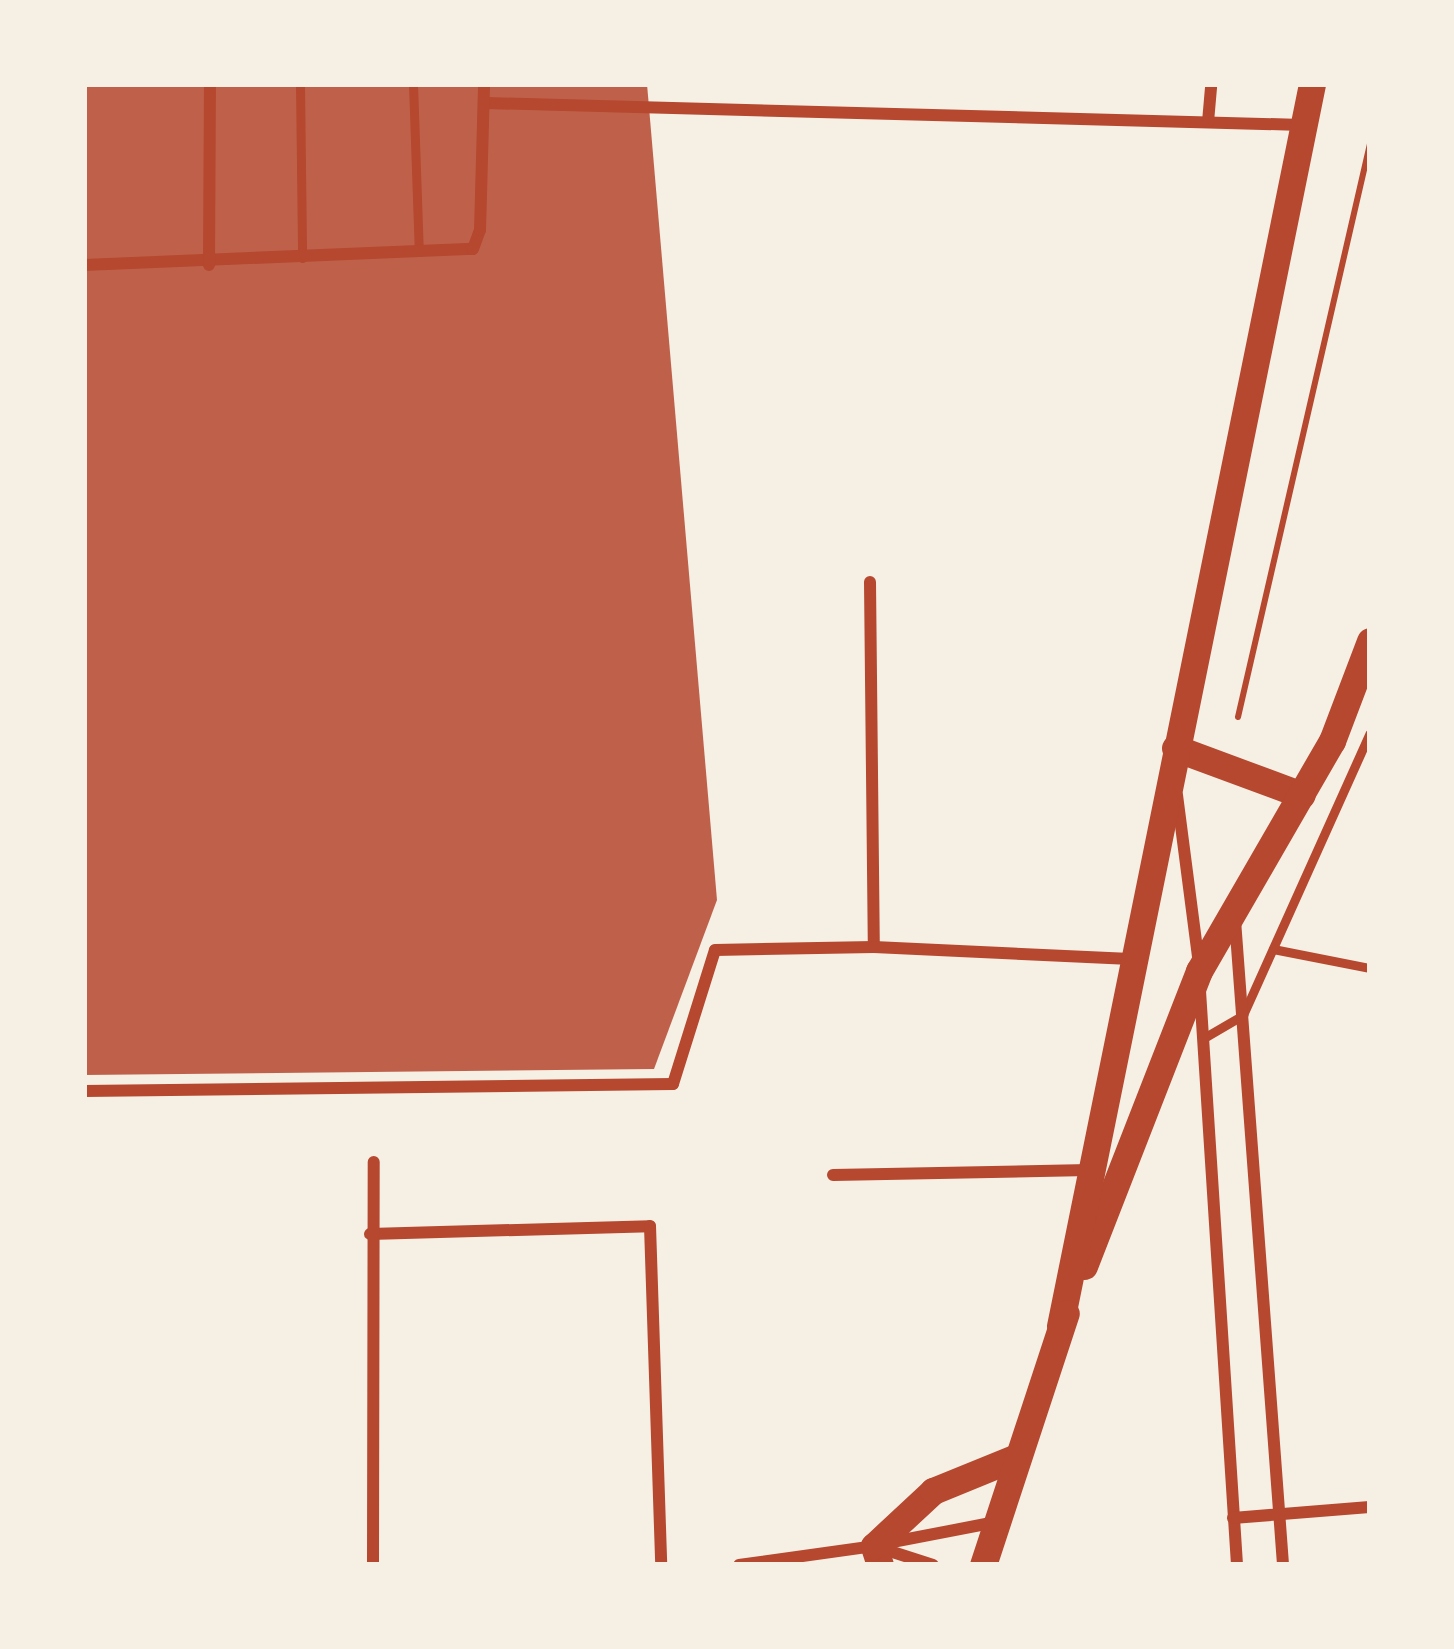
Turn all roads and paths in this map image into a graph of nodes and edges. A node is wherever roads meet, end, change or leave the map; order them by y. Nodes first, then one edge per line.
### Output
1 (210, 84) edge
2 (300, 84) edge
3 (413, 84) edge
4 (484, 84) edge
5 (1211, 84) edge
6 (1312, 84) edge
7 (486, 103) junction
8 (1208, 122) junction
9 (1301, 125) junction
10 (1370, 144) edge
11 (419, 252) junction
12 (302, 258) junction
13 (84, 265) edge
14 (209, 266) junction
15 (870, 582) dead end
16 (1370, 641) edge
17 (1238, 717) dead end
18 (1370, 733) edge
19 (1174, 755) junction
20 (1302, 795) junction
21 (1234, 907) junction
22 (874, 947) junction
23 (1273, 949) junction
24 (1131, 959) junction
25 (1370, 968) edge
26 (1199, 971) junction
27 (1243, 1015) junction
28 (1202, 1039) junction
29 (84, 1091) edge
30 (374, 1162) dead end
31 (1089, 1170) junction
32 (832, 1175) dead end
33 (370, 1234) junction
34 (1060, 1326) junction
35 (1014, 1458) junction
36 (1370, 1508) edge
37 (1280, 1514) junction
38 (1233, 1518) junction
39 (998, 1522) junction
40 (877, 1556) edge
41 (373, 1565) edge
42 (661, 1565) edge
43 (739, 1565) edge
44 (933, 1565) edge
45 (983, 1565) edge
46 (1237, 1565) edge
47 (1283, 1565) edge

1 - 14 street
2 - 12 lane
3 - 11 lane
4 - 7 street
5 - 8 street
6 - 9 main road
7 - 8 street
7 - 11 street
8 - 9 street
9 - 19 main road
10 - 17 path
11 - 12 street
12 - 14 street
13 - 14 street
15 - 22 street
16 - 20 main road
18 - 23 lane
19 - 20 main road
19 - 24 main road
19 - 26 street
20 - 21 main road
21 - 26 main road
21 - 27 street
22 - 24 street
22 - 29 street
23 - 25 lane
23 - 27 lane
24 - 31 main road
26 - 28 street
26 - 34 main road
27 - 28 lane
27 - 37 street
28 - 38 street
30 - 33 street
31 - 32 street
31 - 34 main road
33 - 41 street
33 - 42 street
34 - 35 main road
35 - 39 main road
35 - 40 main road
36 - 37 street
37 - 38 street
37 - 47 street
38 - 46 street
39 - 40 street
39 - 45 main road
40 - 43 street
40 - 44 street

